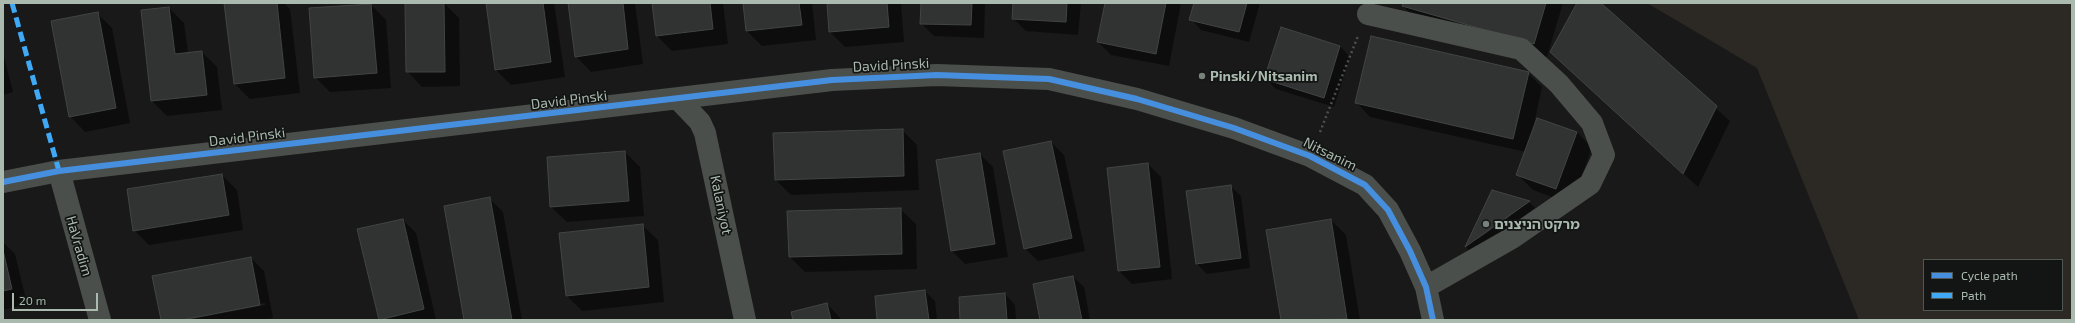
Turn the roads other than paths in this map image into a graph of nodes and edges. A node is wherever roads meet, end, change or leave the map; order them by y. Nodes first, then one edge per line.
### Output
1 (1368, 14) road end
2 (678, 99) junction
3 (1137, 99) joint
4 (59, 171) junction
5 (3, 182) edge
6 (1426, 287) junction
7 (100, 320) edge
8 (746, 320) edge
9 (1433, 320) edge

1 - 6 street
2 - 3 street, David Pinski
2 - 4 street, David Pinski
2 - 8 street, Kalaniyot
3 - 6 street, Nitsanim
4 - 5 street, David Pinski
4 - 7 street, HaVradim
6 - 9 street, Nitsanim

